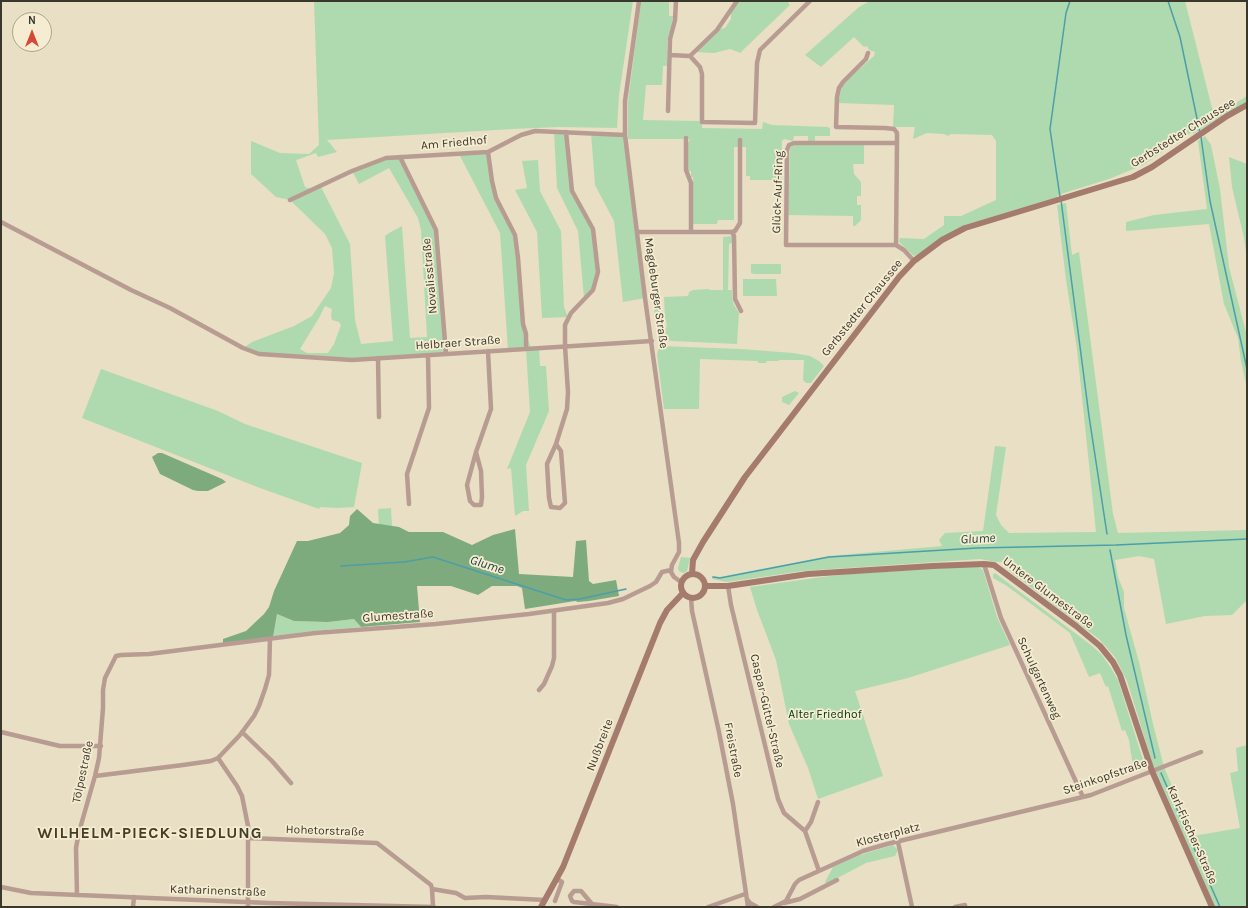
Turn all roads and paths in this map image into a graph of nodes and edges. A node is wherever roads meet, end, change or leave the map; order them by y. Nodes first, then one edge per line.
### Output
1 (639, 1) edge
2 (676, 1) edge
3 (737, 1) edge
4 (810, 1) edge
5 (868, 53) dead end
6 (670, 55) junction
7 (690, 56) junction
8 (1247, 105) edge
9 (668, 112) dead end
10 (566, 132) junction
11 (625, 135) junction
12 (686, 138) dead end
13 (740, 140) dead end
14 (897, 143) junction
15 (488, 152) junction
16 (400, 157) junction
17 (290, 200) dead end
18 (1, 222) edge
19 (637, 232) junction
20 (691, 232) junction
21 (734, 232) junction
22 (896, 245) junction
23 (914, 261) junction
24 (741, 311) dead end
25 (652, 341) junction
26 (565, 346) junction
27 (526, 349) junction
28 (488, 351) junction
29 (446, 354) junction
30 (428, 355) junction
31 (378, 358) junction
32 (379, 417) dead end
33 (556, 444) junction
34 (476, 452) junction
35 (409, 504) dead end
36 (984, 564) junction
37 (671, 570) junction
38 (692, 574) junction
39 (682, 582) junction
40 (704, 586) junction
41 (728, 586) junction
42 (683, 593) junction
43 (691, 598) junction
44 (554, 611) junction
45 (270, 639) junction
46 (116, 656) joint
47 (539, 690) dead end
48 (1, 732) edge
49 (242, 732) junction
50 (101, 746) junction
51 (1201, 752) dead end
52 (218, 758) junction
53 (1154, 770) junction
54 (96, 776) junction
55 (292, 783) dead end
56 (1083, 797) junction
57 (818, 802) dead end
58 (1014, 814) joint
59 (805, 831) junction
60 (248, 838) junction
61 (898, 842) junction
62 (819, 871) junction
63 (557, 879) junction
64 (837, 880) dead end
65 (1, 888) edge
66 (432, 889) junction
67 (77, 895) junction
68 (746, 896) junction
69 (134, 897) junction
70 (545, 900) junction
71 (555, 901) dead end
72 (784, 903) junction
73 (248, 904) edge
74 (592, 904) dead end
75 (371, 906) edge
76 (133, 907) edge
77 (433, 907) edge
78 (541, 907) edge
79 (617, 907) edge
80 (708, 907) edge
81 (748, 907) edge
82 (757, 907) edge
83 (774, 907) edge
84 (912, 907) edge
85 (956, 907) edge
86 (965, 907) edge
87 (1212, 907) edge

1 - 11 street, Magdeburger Straße
2 - 6 street
3 - 7 street
4 - 7 street
5 - 14 street
6 - 7 street
6 - 9 street
8 - 23 main road, Gerbstedter Chaussee
10 - 11 street, Am Friedhof
10 - 15 street, Am Friedhof
10 - 26 street
11 - 19 street, Magdeburger Straße
12 - 20 street
13 - 21 street
14 - 22 street
14 - 22 street, Glück-Auf-Ring
15 - 16 street, Am Friedhof
15 - 27 street
16 - 17 street, Am Friedhof
16 - 29 street, Novalisstraße
18 - 31 street, Helbraer Straße
19 - 20 street
19 - 25 street, Magdeburger Straße
20 - 21 street
21 - 24 street
22 - 23 street
23 - 38 main road, Gerbstedter Chaussee
25 - 26 street, Helbraer Straße
25 - 37 street, Magdeburger Straße
26 - 27 street, Helbraer Straße
26 - 33 street
27 - 28 street, Helbraer Straße
28 - 29 street, Helbraer Straße
28 - 34 street
29 - 30 street, Helbraer Straße
30 - 31 street, Helbraer Straße
30 - 35 street
31 - 32 street
33 - 33 street
34 - 34 street
36 - 41 main road, Untere Glumestraße
36 - 53 main road, Untere Glumestraße
36 - 56 street, Schulgartenweg
37 - 39 street
37 - 44 street, Glumestraße
38 - 39 main road
38 - 40 main road
39 - 42 main road
40 - 41 main road
40 - 43 main road
41 - 59 street, Caspar-Güttel-Straße
42 - 43 main road
42 - 63 main road, Nußbreite
43 - 68 street, Freistraße
44 - 45 street, Glumestraße
44 - 47 street
45 - 46 street, Glumestraße
45 - 49 street
46 - 50 street, Tölpestraße
48 - 50 street
49 - 52 street
49 - 55 street
50 - 54 street, Tölpestraße
51 - 53 street, Steinkopfstraße
52 - 54 street
52 - 60 street
53 - 56 street, Steinkopfstraße
53 - 87 main road, Karl-Fischer-Straße
54 - 67 street, Tölpestraße
56 - 58 street, Steinkopfstraße
57 - 59 street
58 - 61 street, Klosterplatz
59 - 62 street
60 - 66 street, Hohetorstraße
60 - 73 street
61 - 62 street, Klosterplatz
61 - 84 street
62 - 72 street, Klosterplatz
63 - 70 main road, Nußbreite
63 - 71 street
64 - 72 street
65 - 67 street, Katharinenstraße
66 - 70 street
66 - 77 street
67 - 69 street, Katharinenstraße
68 - 80 street
68 - 81 street, Freistraße
68 - 82 street
69 - 73 street, Katharinenstraße
69 - 76 street
70 - 78 main road, Nußbreite
72 - 83 street
73 - 75 street, Katharinenstraße
74 - 79 street
75 - 77 street, Katharinenstraße
85 - 86 street

